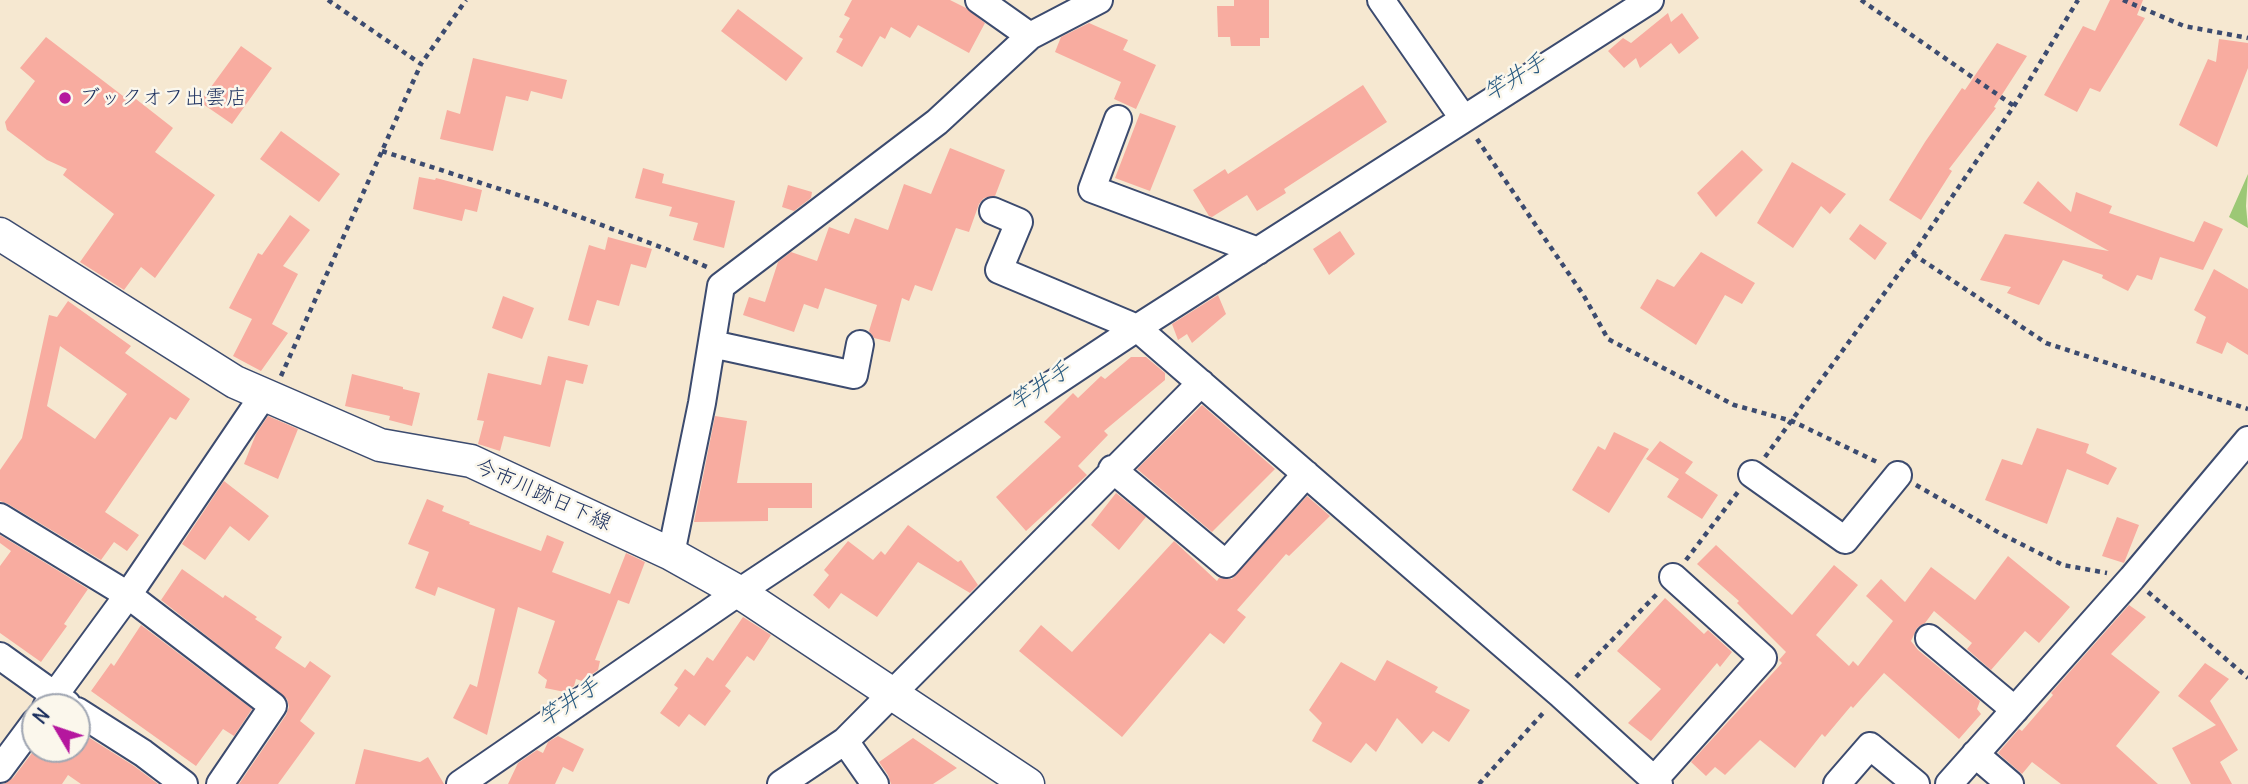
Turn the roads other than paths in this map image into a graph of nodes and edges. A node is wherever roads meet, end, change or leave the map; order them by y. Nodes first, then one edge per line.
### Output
1 (979, 0) edge
2 (1098, 0) edge
3 (1381, 0) edge
4 (1650, 0) edge
5 (1030, 36) junction
6 (1463, 118) junction
7 (1118, 119) dead end
8 (993, 211) dead end
9 (0, 234) edge
10 (1258, 251) junction
11 (1138, 328) junction
12 (712, 344) junction
13 (860, 344) dead end
14 (1200, 383) junction
15 (269, 395) junction
16 (2248, 440) edge
17 (1112, 470) junction
18 (1306, 474) junction
19 (1752, 474) dead end
20 (1898, 474) road end
21 (0, 517) edge
22 (671, 554) junction
23 (1673, 577) dead end
24 (739, 592) junction
25 (128, 595) junction
26 (1929, 638) dead end
27 (0, 656) edge
28 (45, 693) edge
29 (64, 693) edge
30 (890, 694) junction
31 (2015, 710) junction
32 (91, 719) edge
33 (21, 741) edge
34 (845, 741) junction
35 (1975, 754) junction
36 (0, 769) edge
37 (1656, 782) edge
38 (184, 784) edge
39 (220, 784) edge
40 (460, 784) edge
41 (781, 784) edge
42 (875, 784) edge
43 (1028, 784) edge
44 (1837, 784) edge
45 (1916, 784) edge
46 (1949, 784) edge
47 (2010, 784) edge

1 - 5 street
2 - 5 street
3 - 6 street
4 - 6 street
5 - 12 street
6 - 10 street
7 - 10 street
8 - 11 street
9 - 15 street, 今市川跡日下線
10 - 11 street
11 - 14 street
11 - 24 street
12 - 13 street
12 - 22 street
14 - 17 street
14 - 18 street
15 - 22 street, 今市川跡日下線
15 - 25 street
16 - 31 street
17 - 18 street
17 - 30 street
18 - 37 street
19 - 20 street
21 - 25 street
22 - 24 street, 今市川跡日下線
23 - 37 street
24 - 30 street, 今市川跡日下線
24 - 40 street
25 - 29 street
25 - 39 street
26 - 31 street
27 - 28 street
30 - 34 street
30 - 43 street, 今市川跡日下線
31 - 35 street
32 - 38 street
33 - 36 street
34 - 41 street
34 - 42 street
35 - 46 street
35 - 47 street
44 - 45 street

